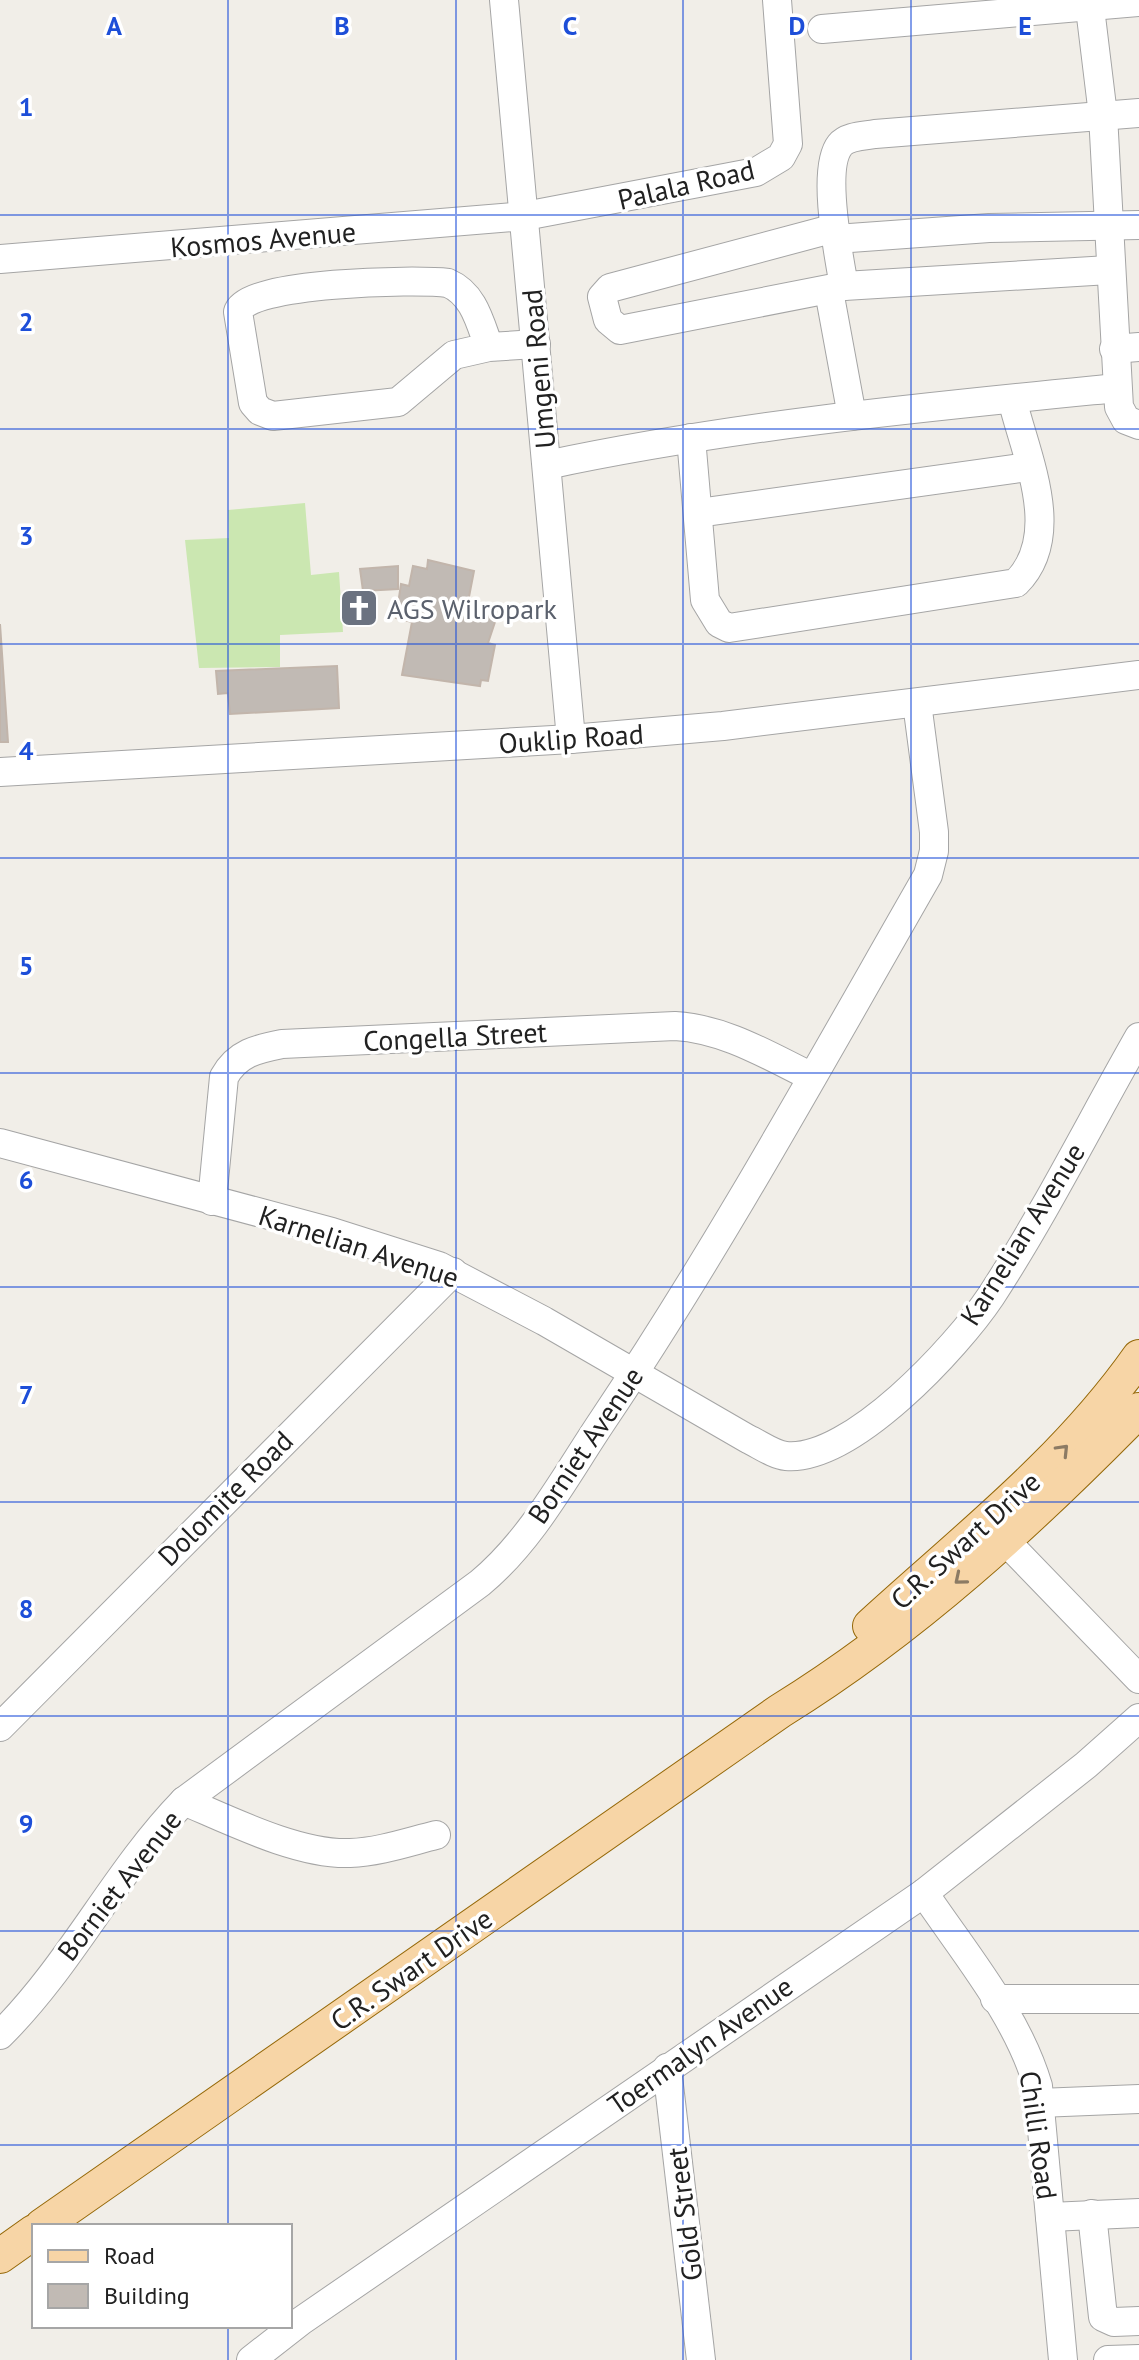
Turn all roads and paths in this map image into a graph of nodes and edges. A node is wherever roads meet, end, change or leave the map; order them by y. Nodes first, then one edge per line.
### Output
1 (504, 0) edge
2 (777, 0) edge
3 (1089, 2) edge
4 (1139, 2) edge
5 (822, 29) dead end
6 (1139, 113) edge
7 (1103, 115) junction
8 (525, 216) junction
9 (1139, 225) edge
10 (1107, 227) junction
11 (836, 234) junction
12 (0, 259) edge
13 (1109, 270) junction
14 (836, 289) junction
15 (536, 344) junction
16 (489, 347) junction
17 (1127, 348) edge
18 (1117, 388) junction
19 (1012, 399) junction
20 (852, 416) junction
21 (1139, 425) edge
22 (691, 438) junction
23 (547, 465) junction
24 (1028, 467) junction
25 (698, 513) junction
26 (1139, 675) edge
27 (917, 703) junction
28 (571, 739) junction
29 (0, 772) edge
30 (1139, 1037) edge
31 (812, 1077) junction
32 (0, 1143) edge
33 (212, 1201) junction
34 (453, 1272) junction
35 (1139, 1357) edge
36 (635, 1372) junction
37 (1139, 1410) edge
38 (996, 1531) junction
39 (1139, 1679) edge
40 (1139, 1718) edge
41 (0, 1727) edge
42 (184, 1801) junction
43 (436, 1835) dead end
44 (924, 1893) junction
45 (995, 1999) junction
46 (1139, 1999) edge
47 (0, 2035) edge
48 (667, 2068) junction
49 (1139, 2099) edge
50 (1039, 2103) junction
51 (1139, 2213) edge
52 (1092, 2214) junction
53 (1050, 2217) junction
54 (45, 2224) edge
55 (32, 2233) edge
56 (0, 2256) edge
57 (1139, 2321) edge
58 (1139, 2359) edge
59 (251, 2360) edge
60 (701, 2360) edge
61 (1063, 2360) edge
62 (1108, 2360) edge

1 - 8 street, Umgeni Road
2 - 8 street, Palala Road
3 - 4 street
3 - 5 street
3 - 7 street
6 - 7 street
7 - 10 street
7 - 11 street
8 - 12 street, Kosmos Avenue
8 - 15 street, Umgeni Road
9 - 10 street
10 - 11 street
10 - 13 street
11 - 14 street
11 - 14 street
13 - 14 street
13 - 17 street
14 - 20 street
15 - 16 street
15 - 23 street, Umgeni Road
16 - 16 street
17 - 18 street
18 - 19 street
18 - 21 street
19 - 20 street
19 - 24 street
20 - 22 street
22 - 23 street
22 - 25 street
23 - 28 street, Umgeni Road
24 - 25 street
24 - 25 street
26 - 27 street, Ouklip Road
27 - 28 street, Ouklip Road
27 - 31 street, Borniet Avenue
28 - 29 street, Ouklip Road
30 - 36 street, Karnelian Avenue
31 - 33 street, Congella Street
31 - 36 street, Borniet Avenue
32 - 33 street, Karnelian Avenue
33 - 34 street, Karnelian Avenue
34 - 36 street, Karnelian Avenue
34 - 41 street, Dolomite Road
38 -> 35 main road, C.R. Swart Drive
36 - 42 street, Borniet Avenue
37 - 38 main road, C.R. Swart Drive
38 - 39 street
38 - 54 main road, C.R. Swart Drive
40 - 44 street, Toermalyn Avenue
42 - 43 street
42 - 47 street, Borniet Avenue
44 - 45 street, Chilli Road
44 - 48 street, Toermalyn Avenue
45 - 46 street
45 - 50 street, Chilli Road
48 - 59 street, Toermalyn Avenue
48 - 60 street, Gold Street
49 - 50 street
50 - 53 street, Chilli Road
51 - 52 street
52 - 53 street
52 - 57 street
53 - 61 street, Chilli Road
55 - 56 main road
58 - 62 street

